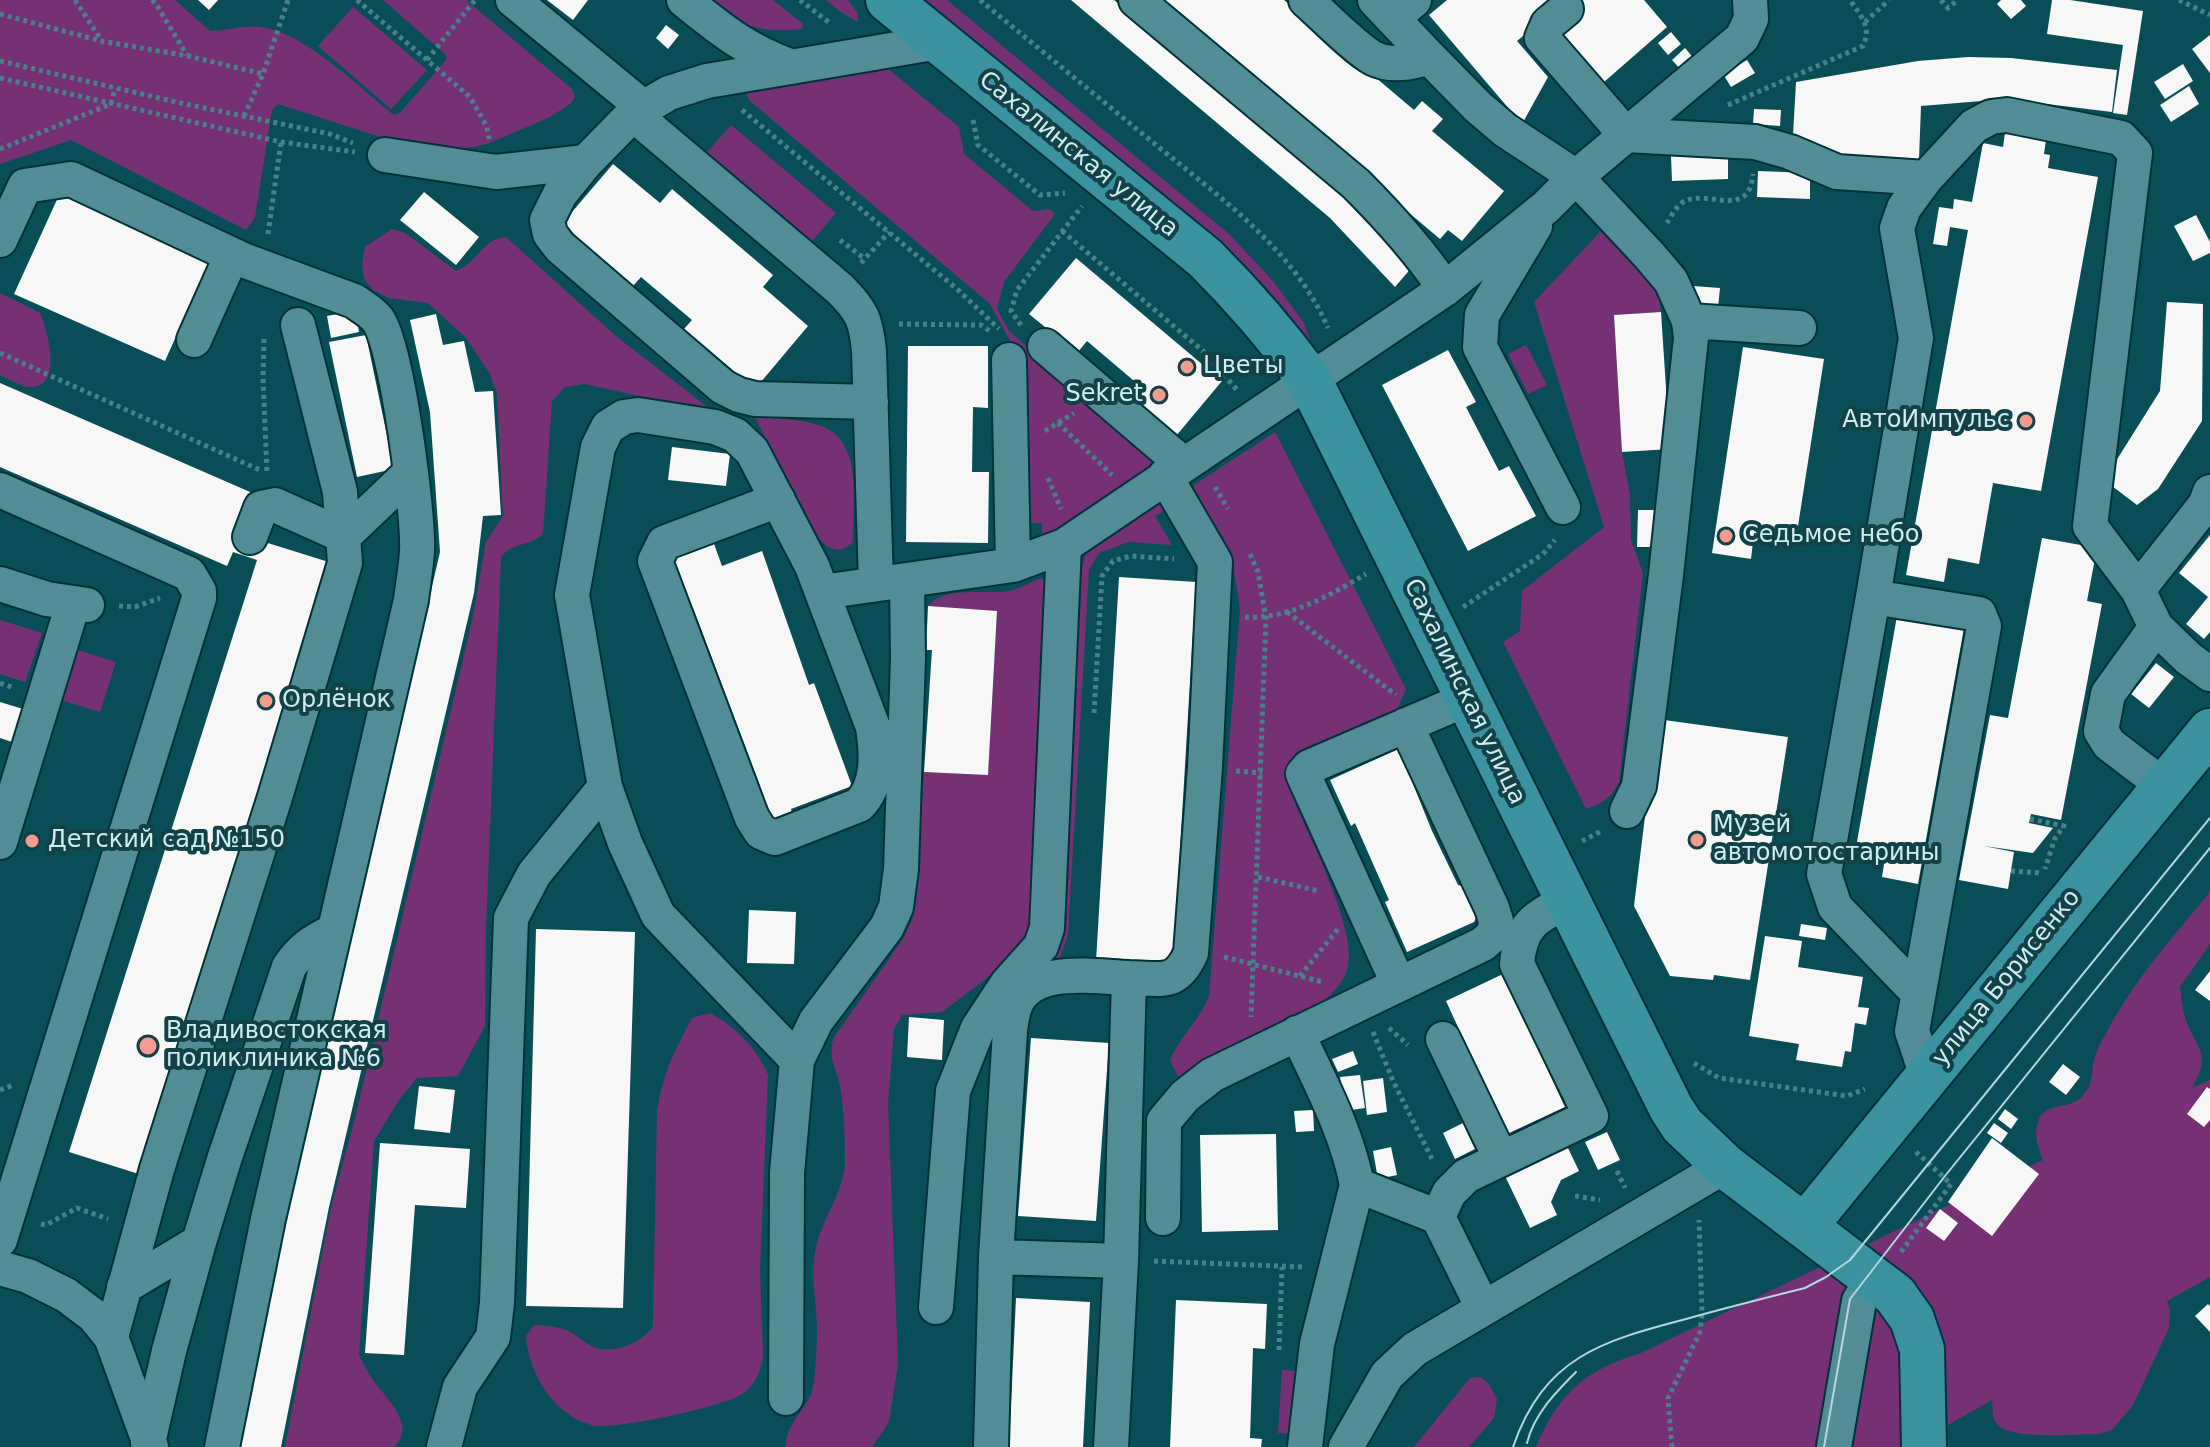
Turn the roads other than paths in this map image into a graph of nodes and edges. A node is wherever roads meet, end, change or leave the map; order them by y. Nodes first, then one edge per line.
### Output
1 (513, 0) edge
2 (684, 0) edge
3 (888, 0) edge
4 (1136, 0) edge
5 (1306, 0) edge
6 (1750, 0) edge
7 (1394, 6) edge
8 (1566, 9) dead end
9 (939, 42) junction
10 (1429, 57) junction
11 (792, 67) junction
12 (639, 111) junction
13 (1626, 135) junction
14 (385, 155) dead end
15 (586, 162) junction
16 (1576, 177) junction
17 (1926, 178) junction
18 (1546, 207) junction
19 (0, 240) edge
20 (232, 255) junction
21 (1445, 289) junction
22 (1689, 321) junction
23 (298, 325) dead end
24 (1799, 328) dead end
25 (194, 340) dead end
26 (1045, 346) road end
27 (1009, 360) road end
28 (1325, 368) junction
29 (871, 402) junction
30 (1174, 470) junction
31 (410, 473) junction
32 (0, 490) edge
33 (2210, 492) edge
34 (778, 500) junction
35 (1563, 507) road end
36 (344, 536) junction
37 (250, 537) dead end
38 (1069, 542) junction
39 (1013, 565) junction
40 (892, 582) junction
41 (0, 584) edge
42 (2138, 590) junction
43 (822, 592) junction
44 (1873, 597) junction
45 (2156, 627) junction
46 (2210, 674) edge
47 (1467, 699) junction
48 (1415, 721) junction
49 (2210, 731) edge
50 (2164, 786) junction
51 (605, 787) junction
52 (1627, 811) dead end
53 (0, 842) edge
54 (1568, 901) junction
55 (332, 932) junction
56 (1129, 978) junction
57 (1398, 983) junction
58 (1918, 993) junction
59 (1297, 1033) junction
60 (1448, 1049) road end
61 (797, 1060) junction
62 (1927, 1076) junction
63 (1501, 1159) junction
64 (1711, 1173) junction
65 (1357, 1185) junction
66 (1444, 1205) junction
67 (1163, 1218) dead end
68 (1805, 1226) junction
69 (0, 1240) edge
70 (199, 1242) junction
71 (996, 1257) junction
72 (1121, 1261) junction
73 (0, 1268) edge
74 (1876, 1280) junction
75 (124, 1287) junction
76 (936, 1307) dead end
77 (1483, 1308) junction
78 (111, 1337) junction
79 (786, 1398) dead end
80 (149, 1445) edge
81 (222, 1447) edge
82 (444, 1447) edge
83 (991, 1447) edge
84 (1111, 1447) edge
85 (1305, 1447) edge
86 (1346, 1447) edge
87 (1834, 1447) edge
88 (1924, 1447) edge

1 - 12 lane
2 - 11 lane
3 - 9 main road, Сахалинская улица
4 - 21 lane
5 - 10 lane
6 - 13 lane
7 - 10 lane
8 - 13 lane
9 - 11 lane
9 - 28 main road, Сахалинская улица
10 - 16 lane
11 - 12 lane
12 - 15 lane
12 - 29 lane
13 - 16 lane
13 - 17 lane
14 - 15 lane
15 - 29 lane
16 - 18 lane
16 - 22 lane
17 - 42 lane
17 - 44 lane
18 - 21 lane
18 - 35 lane
19 - 20 lane
20 - 25 lane
20 - 31 lane
21 - 28 lane
22 - 24 lane
22 - 52 lane
23 - 36 lane
26 - 30 lane
27 - 39 lane
28 - 30 lane
28 - 47 main road, Сахалинская улица
29 - 40 lane
30 - 38 lane
30 - 56 lane
31 - 36 lane
31 - 55 lane
32 - 69 lane
33 - 42 lane
34 - 43 lane
34 - 43 lane
34 - 51 lane
36 - 37 lane
36 - 75 lane
38 - 39 lane
38 - 76 lane
39 - 40 lane
40 - 43 lane
40 - 61 lane
41 - 53 lane
42 - 45 lane
44 - 58 lane
44 - 58 lane
45 - 46 lane
45 - 50 lane
47 - 48 lane
47 - 54 main road, Сахалинская улица
48 - 57 lane
48 - 57 lane
49 - 50 main road, улица Борисенко
50 - 62 main road, улица Борисенко
51 - 61 lane
51 - 82 lane
54 - 63 lane
54 - 64 main road, Сахалинская улица
55 - 70 lane
55 - 81 lane
56 - 71 lane
56 - 72 lane
57 - 59 lane
58 - 62 lane
59 - 65 lane
59 - 67 lane
60 - 63 lane
61 - 79 lane
62 - 68 main road, улица Борисенко
63 - 66 lane
64 - 68 main road, Сахалинская улица
64 - 77 lane
65 - 66 lane
65 - 85 lane
66 - 77 lane
68 - 74 main road, Сахалинская улица
70 - 75 lane
70 - 80 lane
71 - 72 lane
71 - 83 lane
72 - 84 lane
73 - 78 lane
74 - 87 lane
74 - 88 main road, Сахалинская улица
75 - 78 lane
77 - 86 lane
78 - 80 lane

